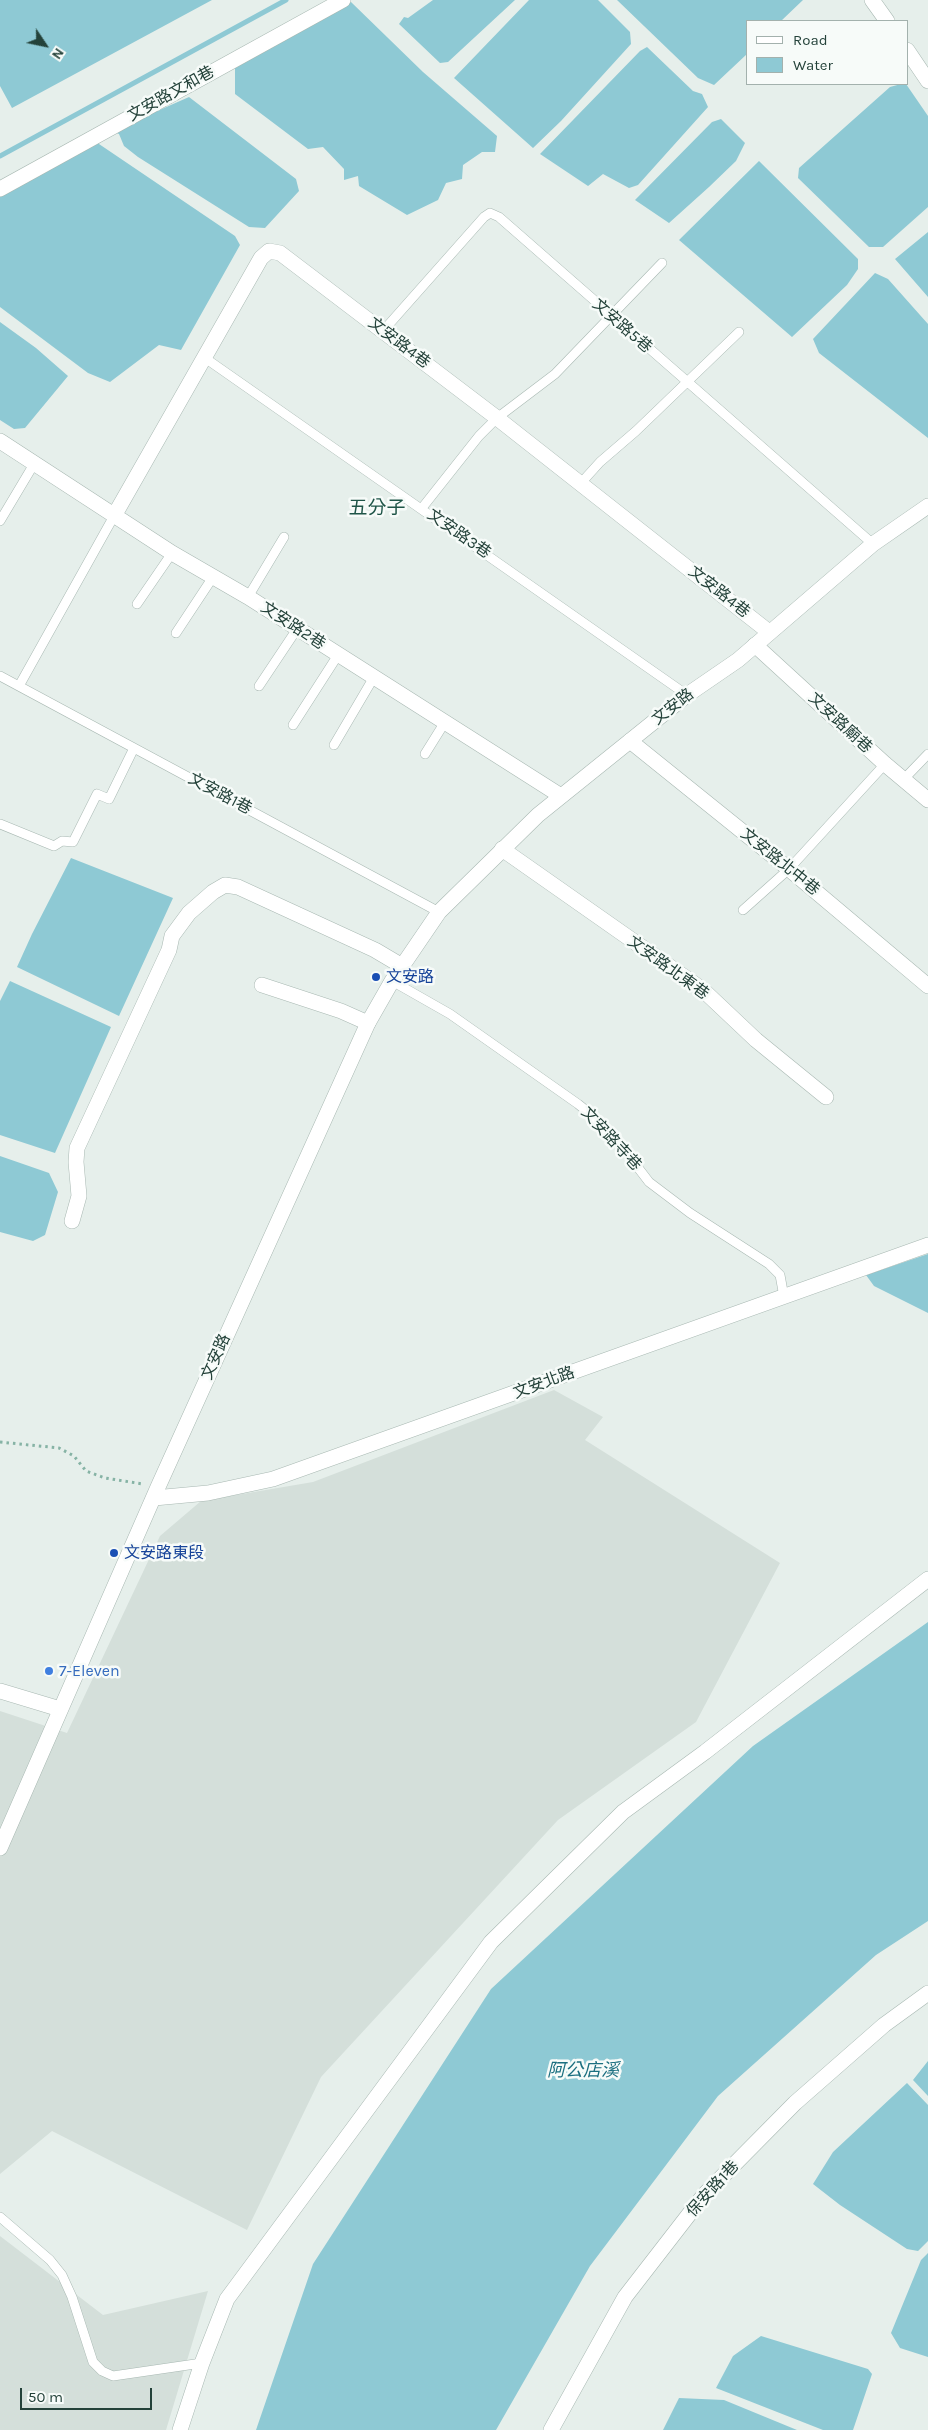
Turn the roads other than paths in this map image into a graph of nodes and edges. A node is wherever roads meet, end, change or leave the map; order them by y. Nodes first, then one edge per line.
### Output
1 (343, 0) edge
2 (872, 0) edge
3 (886, 20) edge
4 (908, 51) edge
5 (928, 81) edge
6 (0, 189) edge
7 (662, 263) dead end
8 (612, 317) junction
9 (383, 330) junction
10 (739, 332) dead end
11 (205, 358) junction
12 (686, 383) junction
13 (497, 418) junction
14 (0, 442) edge
15 (29, 460) junction
16 (581, 483) junction
17 (928, 506) edge
18 (422, 508) junction
19 (114, 516) junction
20 (0, 521) edge
21 (284, 537) dead end
22 (873, 544) junction
23 (172, 553) junction
24 (213, 577) junction
25 (248, 596) junction
26 (137, 604) dead end
27 (297, 629) junction
28 (769, 632) junction
29 (176, 633) dead end
30 (755, 644) junction
31 (338, 655) junction
32 (0, 676) edge
33 (374, 677) junction
34 (18, 686) junction
35 (259, 686) dead end
36 (687, 695) junction
37 (445, 722) junction
38 (293, 726) dead end
39 (630, 741) junction
40 (334, 745) dead end
41 (134, 748) junction
42 (425, 754) dead end
43 (928, 754) edge
44 (885, 764) junction
45 (904, 780) junction
46 (561, 796) junction
47 (928, 800) edge
48 (0, 824) edge
49 (502, 849) junction
50 (789, 869) junction
51 (743, 910) dead end
52 (439, 912) junction
53 (402, 966) junction
54 (392, 981) junction
55 (262, 985) dead end
56 (928, 986) edge
57 (368, 1023) junction
58 (826, 1097) dead end
59 (72, 1220) dead end
60 (928, 1245) edge
61 (784, 1297) junction
62 (156, 1492) junction
63 (928, 1580) edge
64 (0, 1691) edge
65 (60, 1709) junction
66 (0, 1848) edge
67 (928, 1993) edge
68 (0, 2217) edge
69 (202, 2363) junction
70 (180, 2430) edge
71 (551, 2430) edge

1 - 6 street, 文安路文和巷
2 - 3 street
4 - 5 street
7 - 8 lane
8 - 9 lane, 文安路5巷
8 - 12 lane, 文安路5巷
8 - 13 lane
9 - 11 street, 文安路4巷
9 - 13 street, 文安路4巷
10 - 12 lane
11 - 18 lane, 文安路3巷
11 - 19 street, 文安路4巷
12 - 16 lane
12 - 22 lane, 文安路5巷
13 - 16 street, 文安路4巷
13 - 18 lane
14 - 15 street, 文安路2巷
15 - 19 street, 文安路2巷
15 - 20 lane
16 - 28 street, 文安路4巷
17 - 22 street, 文安路
18 - 36 lane, 文安路3巷
19 - 23 street, 文安路2巷
19 - 34 lane
21 - 25 lane
22 - 28 street, 文安路
23 - 24 street, 文安路2巷
23 - 26 lane
24 - 25 street, 文安路2巷
24 - 29 lane
25 - 27 street, 文安路2巷
27 - 31 street, 文安路2巷
27 - 35 lane
28 - 30 street, 文安路
30 - 36 street, 文安路
30 - 44 street, 文安路廟巷
31 - 33 street, 文安路2巷
31 - 38 lane
32 - 34 lane, 文安路1巷
33 - 37 street, 文安路2巷
33 - 40 lane
34 - 41 lane, 文安路1巷
36 - 39 street, 文安路
37 - 42 lane
37 - 46 street, 文安路2巷
39 - 46 street, 文安路
39 - 50 street, 文安路北中巷
41 - 48 lane
41 - 52 lane, 文安路1巷
43 - 45 lane
44 - 45 street, 文安路廟巷
44 - 50 lane
45 - 47 street, 文安路廟巷
46 - 49 street, 文安路
49 - 52 street, 文安路
49 - 58 street, 文安路北東巷
50 - 51 lane
50 - 56 street, 文安路北中巷
52 - 53 street, 文安路
53 - 54 street, 文安路
53 - 59 street
54 - 57 street, 文安路
54 - 61 lane, 文安路寺巷
55 - 57 street
57 - 62 street, 文安路
60 - 61 street, 文安北路
61 - 62 street, 文安北路
62 - 65 street, 文安路
63 - 69 street
64 - 65 street
65 - 66 street
67 - 71 street, 保安路1巷
68 - 69 lane
69 - 70 street

